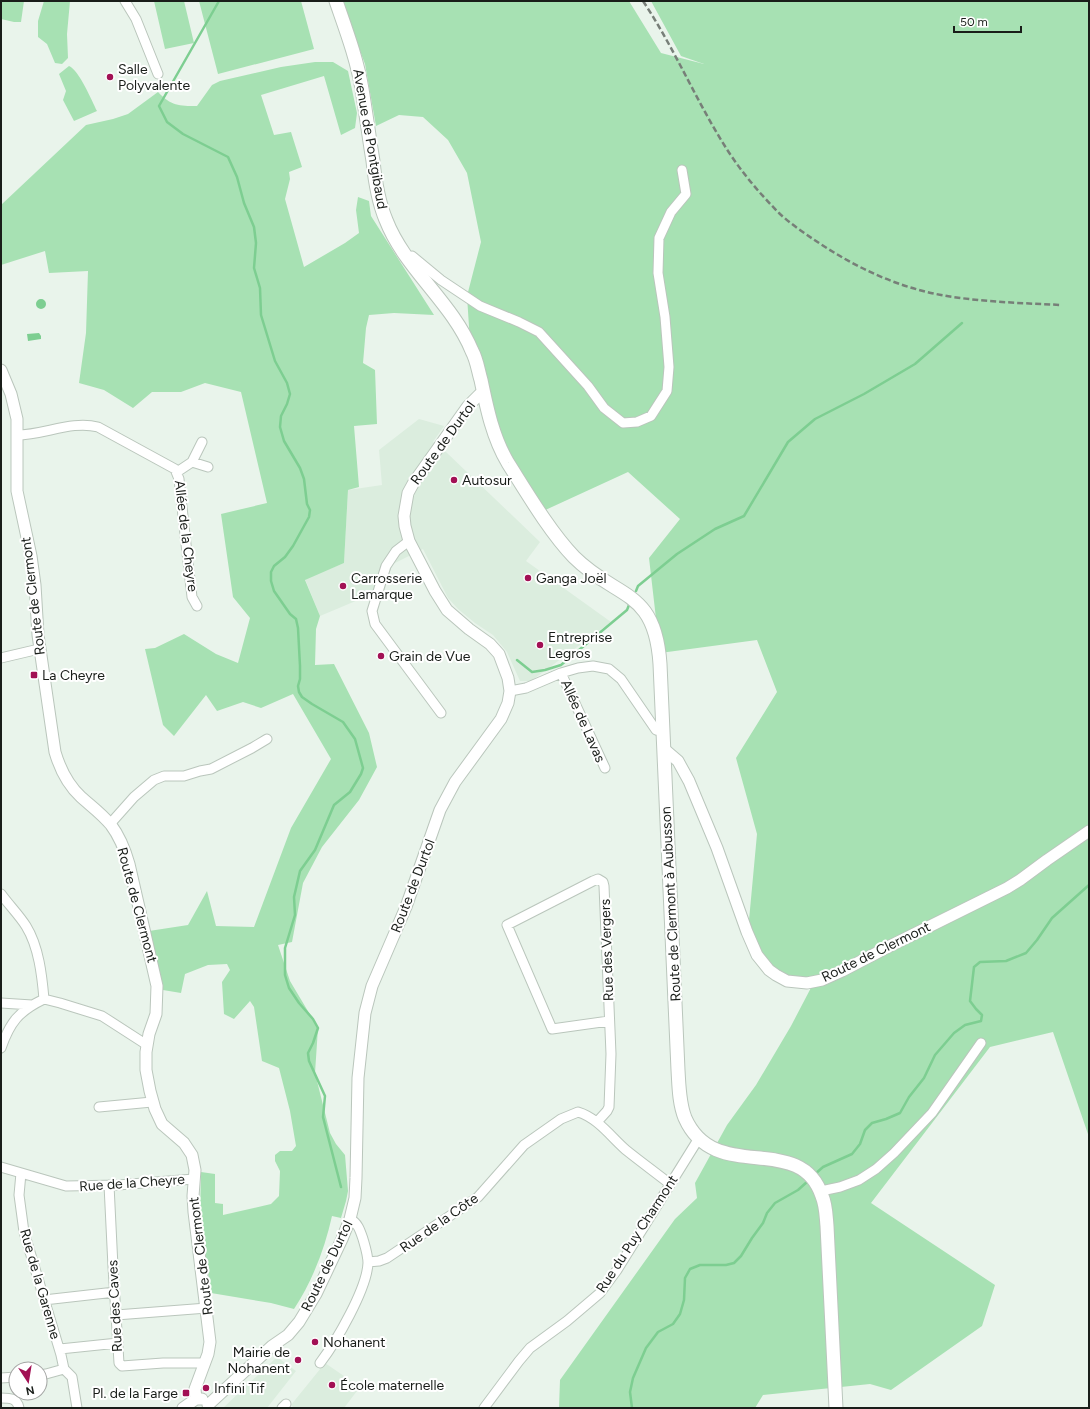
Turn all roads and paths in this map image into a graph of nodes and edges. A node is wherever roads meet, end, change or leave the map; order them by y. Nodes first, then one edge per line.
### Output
1 (125, 1) edge
2 (336, 1) edge
3 (158, 74) dead end
4 (682, 170) dead end
5 (407, 258) junction
6 (2, 372) edge
7 (479, 372) joint
8 (483, 392) junction
9 (17, 435) junction
10 (202, 442) dead end
11 (192, 462) junction
12 (208, 467) dead end
13 (177, 472) junction
14 (409, 541) junction
15 (198, 606) dead end
16 (39, 649) junction
17 (1, 658) edge
18 (561, 673) junction
19 (510, 691) junction
20 (441, 713) dead end
21 (662, 731) junction
22 (267, 739) dead end
23 (664, 749) junction
24 (605, 768) dead end
25 (110, 824) junction
26 (1089, 831) edge
27 (1, 894) edge
28 (44, 999) junction
29 (1, 1003) edge
30 (32, 1005) junction
31 (609, 1021) junction
32 (981, 1043) dead end
33 (147, 1045) junction
34 (1, 1048) edge
35 (152, 1102) junction
36 (99, 1107) dead end
37 (597, 1122) junction
38 (699, 1138) junction
39 (1, 1167) edge
40 (20, 1173) junction
41 (194, 1179) junction
42 (670, 1184) junction
43 (109, 1185) junction
44 (821, 1191) junction
45 (350, 1219) junction
46 (368, 1262) junction
47 (114, 1292) junction
48 (44, 1300) junction
49 (207, 1308) junction
50 (116, 1315) junction
51 (118, 1343) junction
52 (60, 1349) junction
53 (205, 1363) junction
54 (320, 1363) dead end
55 (64, 1369) junction
56 (48, 1373) edge
57 (1, 1398) edge
58 (196, 1399) junction
59 (208, 1406) edge
60 (19, 1408) edge
61 (77, 1408) edge
62 (183, 1408) edge
63 (484, 1408) edge
64 (836, 1408) edge

1 - 3 street
2 - 5 main road, Avenue de Pontgibaud
4 - 5 street
5 - 7 main road, Avenue de Pontgibaud
6 - 9 street, Route de Clermont
7 - 8 main road, Route de Clermont à Aubusson
8 - 14 street, Route de Durtol
8 - 21 main road, Route de Clermont à Aubusson
9 - 13 street, Allée de la Cheyre
9 - 16 street, Route de Clermont
10 - 11 street
11 - 12 street
11 - 13 street
13 - 15 street, Allée de la Cheyre
14 - 19 street, Route de Durtol
14 - 20 street
16 - 17 street
16 - 25 street, Route de Clermont
18 - 19 street
18 - 21 street
18 - 24 street, Allée de Lavas
19 - 45 street, Route de Durtol
21 - 23 main road, Route de Clermont à Aubusson
22 - 25 street
23 - 26 street, Route de Clermont
23 - 38 main road, Route de Clermont à Aubusson
25 - 33 street, Route de Clermont
27 - 28 street
28 - 30 street
28 - 33 street
29 - 30 street
30 - 34 street
31 - 31 street, Rue des Vergers
31 - 37 street, Rue des Vergers
32 - 44 street
33 - 35 street, Route de Clermont
35 - 36 street
35 - 41 street, Route de Clermont
37 - 42 street, Rue de la Côte
37 - 46 street, Rue de la Côte
38 - 42 street, Rue du Puy Charmont
38 - 44 main road, Route de Clermont à Aubusson
39 - 40 street, Rue de la Cheyre
40 - 43 street, Rue de la Cheyre
40 - 48 street, Rue de la Garenne
41 - 43 street, Rue de la Cheyre
41 - 49 street, Route de Clermont
42 - 63 street, Rue du Puy Charmont
43 - 47 street, Rue des Caves
44 - 64 main road, Route de Clermont à Aubusson
45 - 46 street
45 - 59 street, Route de Durtol
46 - 54 street
47 - 48 street
47 - 50 street, Rue des Caves
48 - 52 street, Rue de la Garenne
49 - 50 street
49 - 53 street, Route de Clermont
50 - 51 street, Rue des Caves
51 - 52 street
51 - 53 street, Rue des Caves
52 - 55 street, Rue de la Garenne
53 - 58 street, Route de Clermont
55 - 56 street
55 - 61 street, Rue de la Garenne
57 - 60 street
58 - 59 street
58 - 62 street

